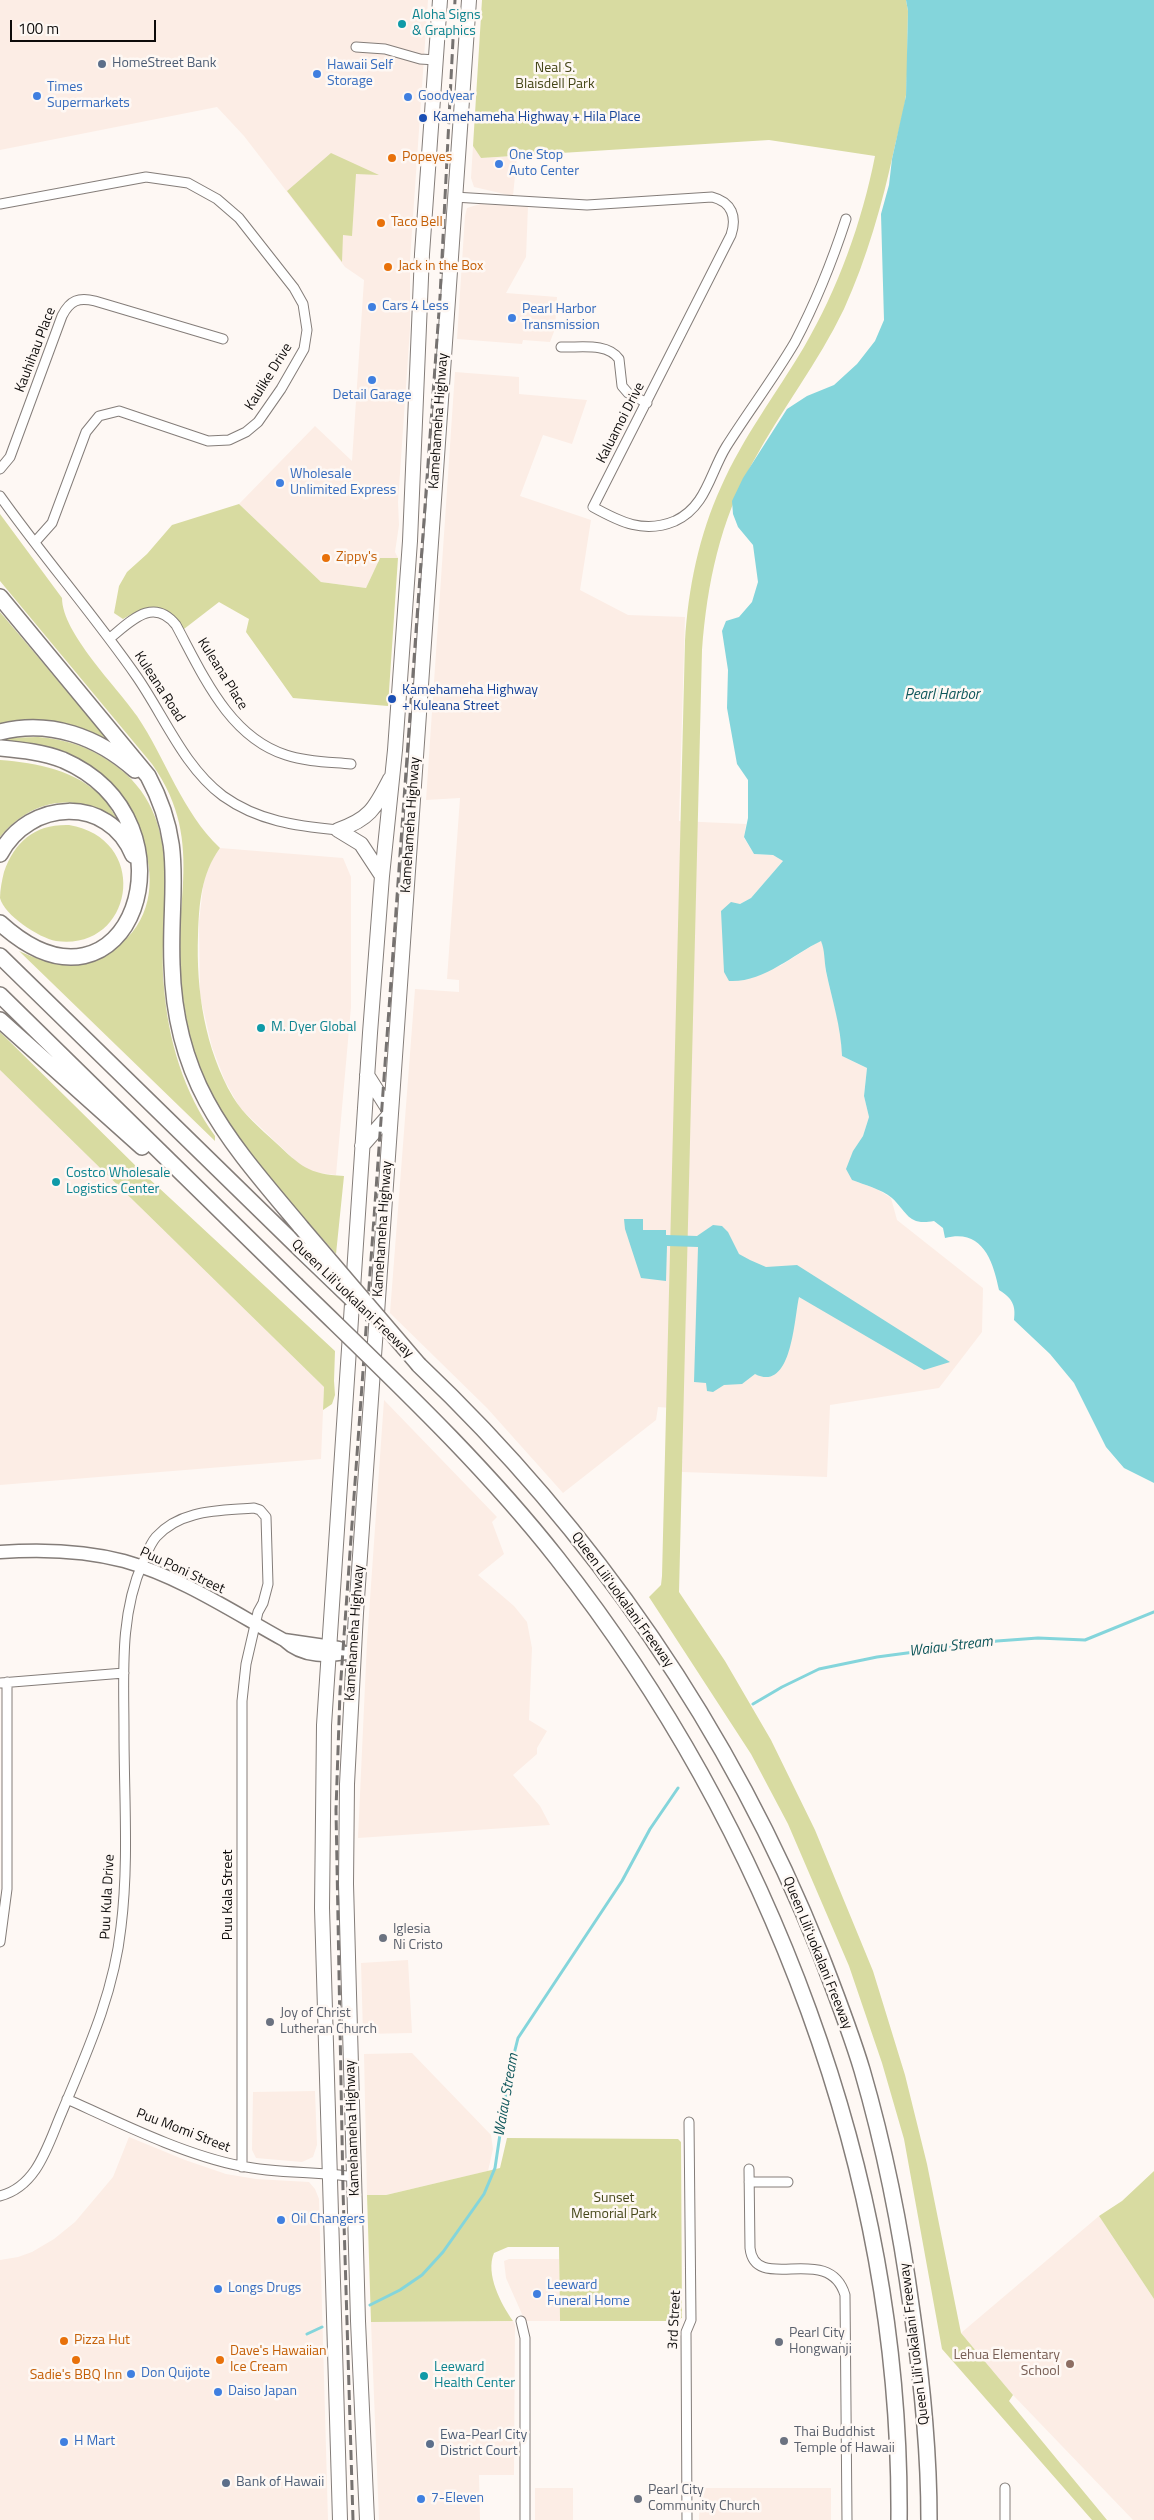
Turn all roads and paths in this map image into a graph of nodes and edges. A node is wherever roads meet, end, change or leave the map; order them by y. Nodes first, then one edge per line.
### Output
1 (440, 0) edge
2 (469, 0) edge
3 (356, 47) dead end
4 (436, 60) junction
5 (454, 197) junction
6 (0, 204) edge
7 (846, 219) dead end
8 (223, 339) dead end
9 (561, 347) dead end
10 (647, 403) junction
11 (0, 469) edge
12 (0, 496) edge
13 (35, 542) junction
14 (0, 596) edge
15 (110, 638) junction
16 (0, 732) edge
17 (0, 748) edge
18 (351, 764) dead end
19 (393, 772) junction
20 (170, 826) junction
21 (338, 830) junction
22 (0, 854) edge
23 (138, 873) junction
24 (382, 876) junction
25 (0, 923) edge
26 (0, 956) edge
27 (0, 994) edge
28 (0, 1020) edge
29 (367, 1074) junction
30 (391, 1112) junction
31 (362, 1146) junction
32 (296, 1285) junction
33 (419, 1365) junction
34 (0, 1552) edge
35 (141, 1567) junction
36 (256, 1624) junction
37 (329, 1650) junction
38 (353, 1652) junction
39 (124, 1673) junction
40 (4, 1682) edge
41 (0, 1942) edge
42 (67, 2099) junction
43 (689, 2122) dead end
44 (242, 2166) junction
45 (749, 2169) dead end
46 (330, 2174) junction
47 (354, 2177) junction
48 (749, 2182) junction
49 (788, 2182) dead end
50 (0, 2196) edge
51 (521, 2321) dead end
52 (1005, 2488) dead end
53 (340, 2519) edge
54 (367, 2520) edge
55 (524, 2520) edge
56 (687, 2520) edge
57 (847, 2520) edge
58 (899, 2520) edge
59 (929, 2520) edge
60 (1005, 2520) edge

1 - 4 main road, Kamehameha Highway
2 - 5 main road, Kamehameha Highway
3 - 4 street
4 - 19 main road, Kamehameha Highway
5 - 10 street, Kaluamoi Drive
5 - 30 main road, Kamehameha Highway
6 - 13 street, Kaulike Drive
7 - 10 street, Kaluamoi Drive
8 - 11 street, Kauhihau Place
9 - 10 street
12 - 13 street, Kuleana Road
13 - 15 street, Kuleana Road
14 - 20 highway
15 - 18 street, Kuleana Place
15 - 21 street, Kuleana Road
16 - 20 highway
17 - 23 highway
19 - 21 main road
19 - 24 main road, Kamehameha Highway
20 - 33 highway, bridge
21 - 24 main road
22 - 23 highway
23 - 25 highway
24 - 29 main road, Kamehameha Highway
26 - 33 highway, Queen Liliʻuokalani Freeway, bridge
27 - 32 highway, Queen Liliʻuokalani Freeway
28 - 32 highway
29 - 30 main road
29 - 31 main road, Kamehameha Highway
30 - 31 main road
30 - 38 main road, Kamehameha Highway
31 - 37 main road, Kamehameha Highway
32 - 58 highway, Queen Liliʻuokalani Freeway, bridge
33 - 59 highway, Queen Liliʻuokalani Freeway
34 - 35 street, Puu Poni Street
35 - 36 street, Puu Poni Street
35 - 36 street, Puu Kala Street
35 - 39 street, Puu Kula Drive
36 - 37 street, Puu Poni Street
36 - 44 street, Puu Kala Street
37 - 38 street, Puu Poni Street
37 - 46 main road, Kamehameha Highway
38 - 47 main road, Kamehameha Highway
39 - 40 street
39 - 42 street, Puu Kula Drive
40 - 41 street
42 - 44 street, Puu Momi Street
42 - 50 street, Puu Kula Drive
43 - 56 street, 3rd Street
44 - 46 street, Puu Momi Street
45 - 48 street
46 - 47 street, Puu Momi Street
46 - 53 main road, Kamehameha Highway
47 - 54 main road, Kamehameha Highway
48 - 49 street
48 - 57 street
51 - 55 street
52 - 60 street

